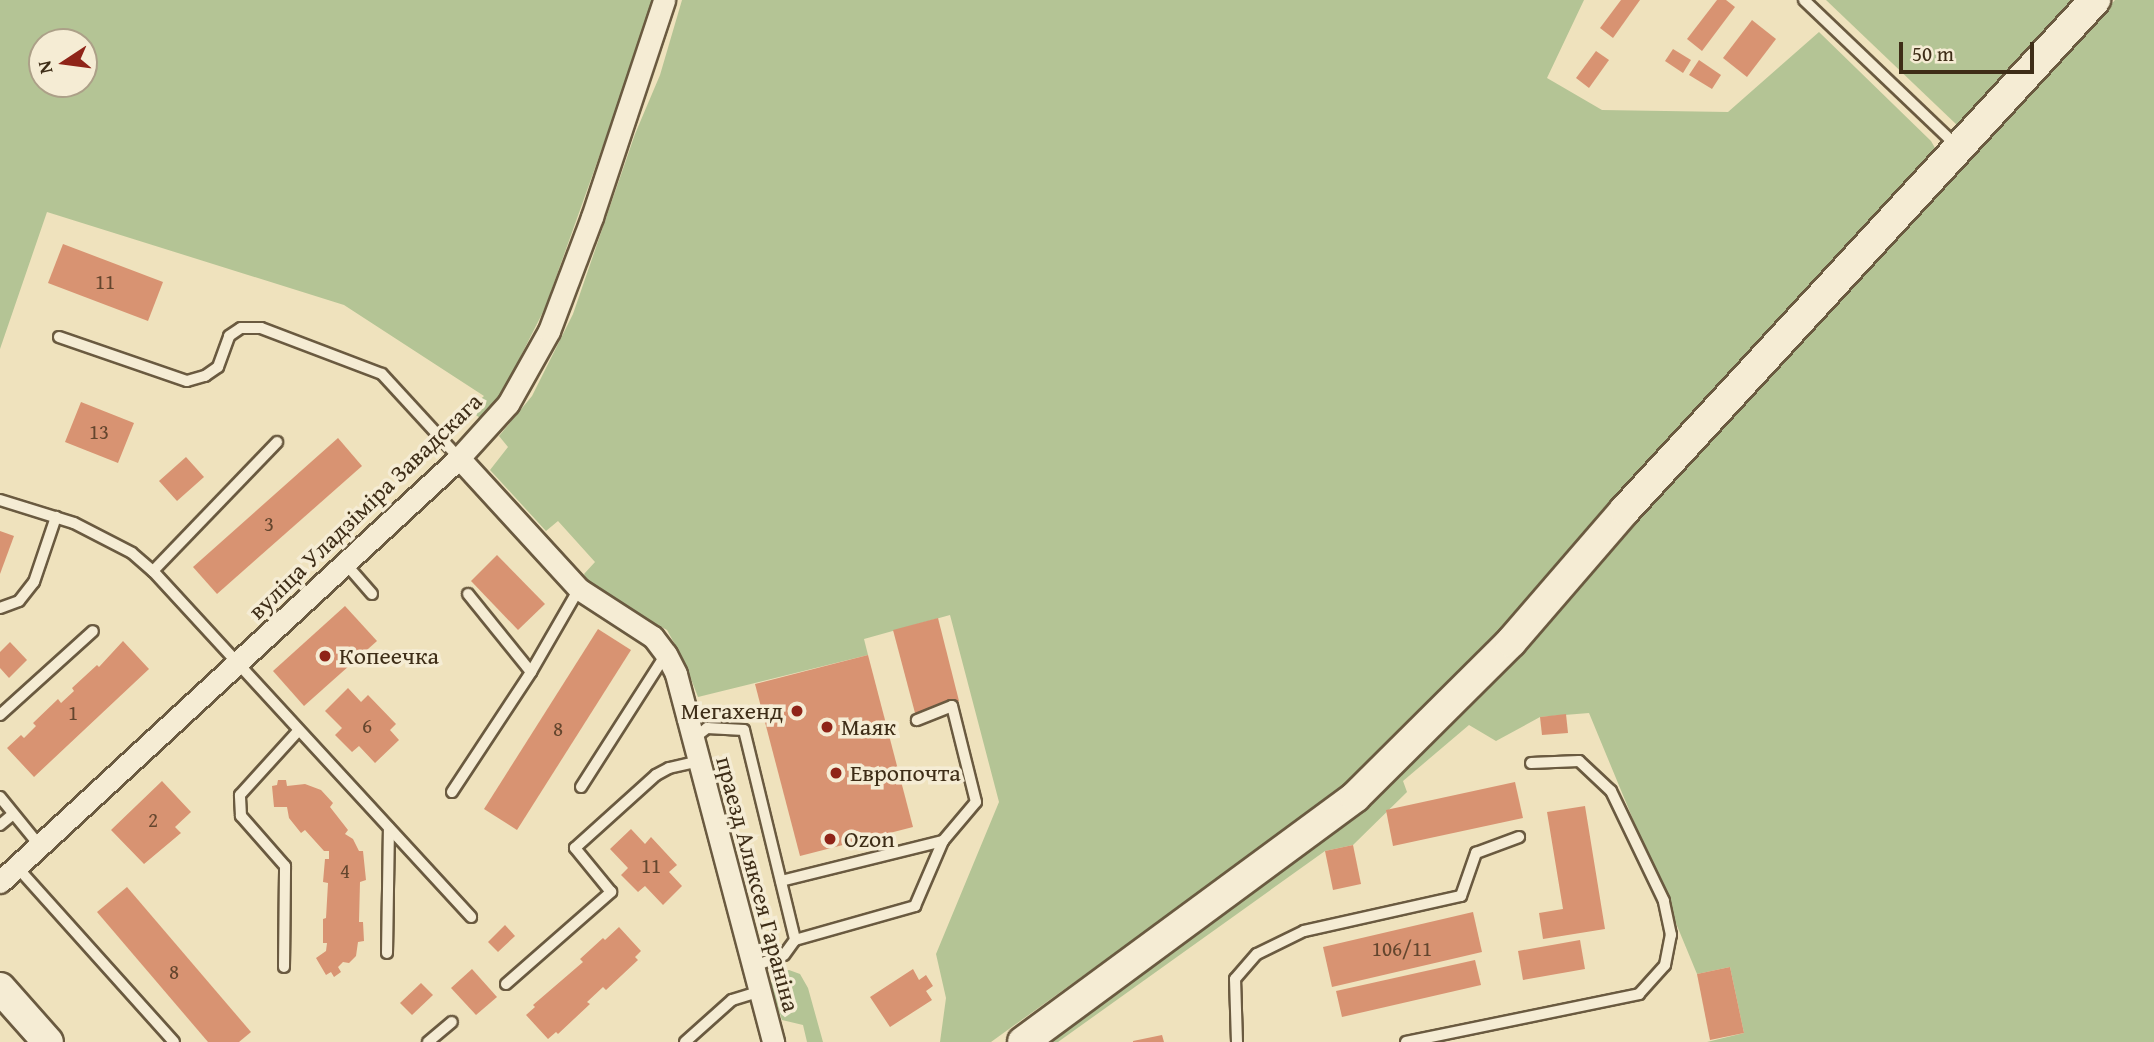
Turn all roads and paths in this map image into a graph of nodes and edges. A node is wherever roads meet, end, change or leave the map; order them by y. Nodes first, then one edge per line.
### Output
1 (664, 0) edge
2 (1804, 0) edge
3 (2095, 0) edge
4 (1957, 146) junction
5 (59, 337) dead end
6 (277, 442) dead end
7 (459, 458) junction
8 (0, 500) edge
9 (56, 517) junction
10 (345, 563) junction
11 (153, 571) junction
12 (579, 589) junction
13 (372, 594) dead end
14 (468, 594) dead end
15 (0, 608) edge
16 (93, 631) dead end
17 (666, 654) junction
18 (236, 664) junction
19 (531, 671) junction
20 (0, 715) edge
21 (917, 720) dead end
22 (299, 731) junction
23 (694, 739) junction
24 (699, 761) junction
25 (1531, 763) dead end
26 (581, 787) dead end
27 (452, 792) dead end
28 (0, 797) edge
29 (13, 814) junction
30 (0, 825) edge
31 (389, 828) junction
32 (1518, 837) dead end
33 (943, 841) junction
34 (40, 846) junction
35 (17, 867) junction
36 (781, 881) junction
37 (0, 883) edge
38 (471, 918) dead end
39 (795, 940) junction
40 (387, 953) dead end
41 (284, 967) dead end
42 (752, 967) junction
43 (506, 984) dead end
44 (0, 988) edge
45 (759, 992) junction
46 (452, 1022) dead end
47 (48, 1042) edge
48 (174, 1042) edge
49 (428, 1042) edge
50 (685, 1042) edge
51 (773, 1042) edge
52 (1023, 1042) edge
53 (1237, 1042) edge
54 (1406, 1042) edge

1 - 7 street, вуліца Уладзіміра Завадскага
2 - 4 lane
3 - 4 street
4 - 52 street
5 - 7 lane
6 - 11 lane
7 - 10 street, вуліца Уладзіміра Завадскага
7 - 12 street, праезд Аляксея Гараніна
8 - 9 lane
9 - 11 lane
9 - 15 lane
10 - 13 lane
10 - 18 street, вуліца Уладзіміра Завадскага
11 - 18 lane
12 - 17 street, праезд Аляксея Гараніна
12 - 19 lane
14 - 19 lane
16 - 20 lane
17 - 23 street, праезд Аляксея Гараніна
17 - 26 lane
18 - 22 lane
18 - 34 street, вуліца Уладзіміра Завадскага
19 - 27 lane
21 - 33 lane
22 - 31 lane
22 - 41 lane
23 - 24 street, праезд Аляксея Гараніна
23 - 36 lane
24 - 42 street, праезд Аляксея Гараніна
24 - 43 lane
25 - 54 lane
28 - 29 lane
29 - 30 lane
29 - 34 lane
31 - 38 lane
31 - 40 lane
32 - 53 lane
33 - 36 lane
33 - 39 lane
34 - 35 street, вуліца Уладзіміра Завадскага
35 - 37 street, вуліца Уладзіміра Завадскага
35 - 48 lane
36 - 39 lane
39 - 42 lane
42 - 45 street, праезд Аляксея Гараніна
44 - 47 street
45 - 50 lane
45 - 51 street, праезд Аляксея Гараніна
46 - 49 lane

